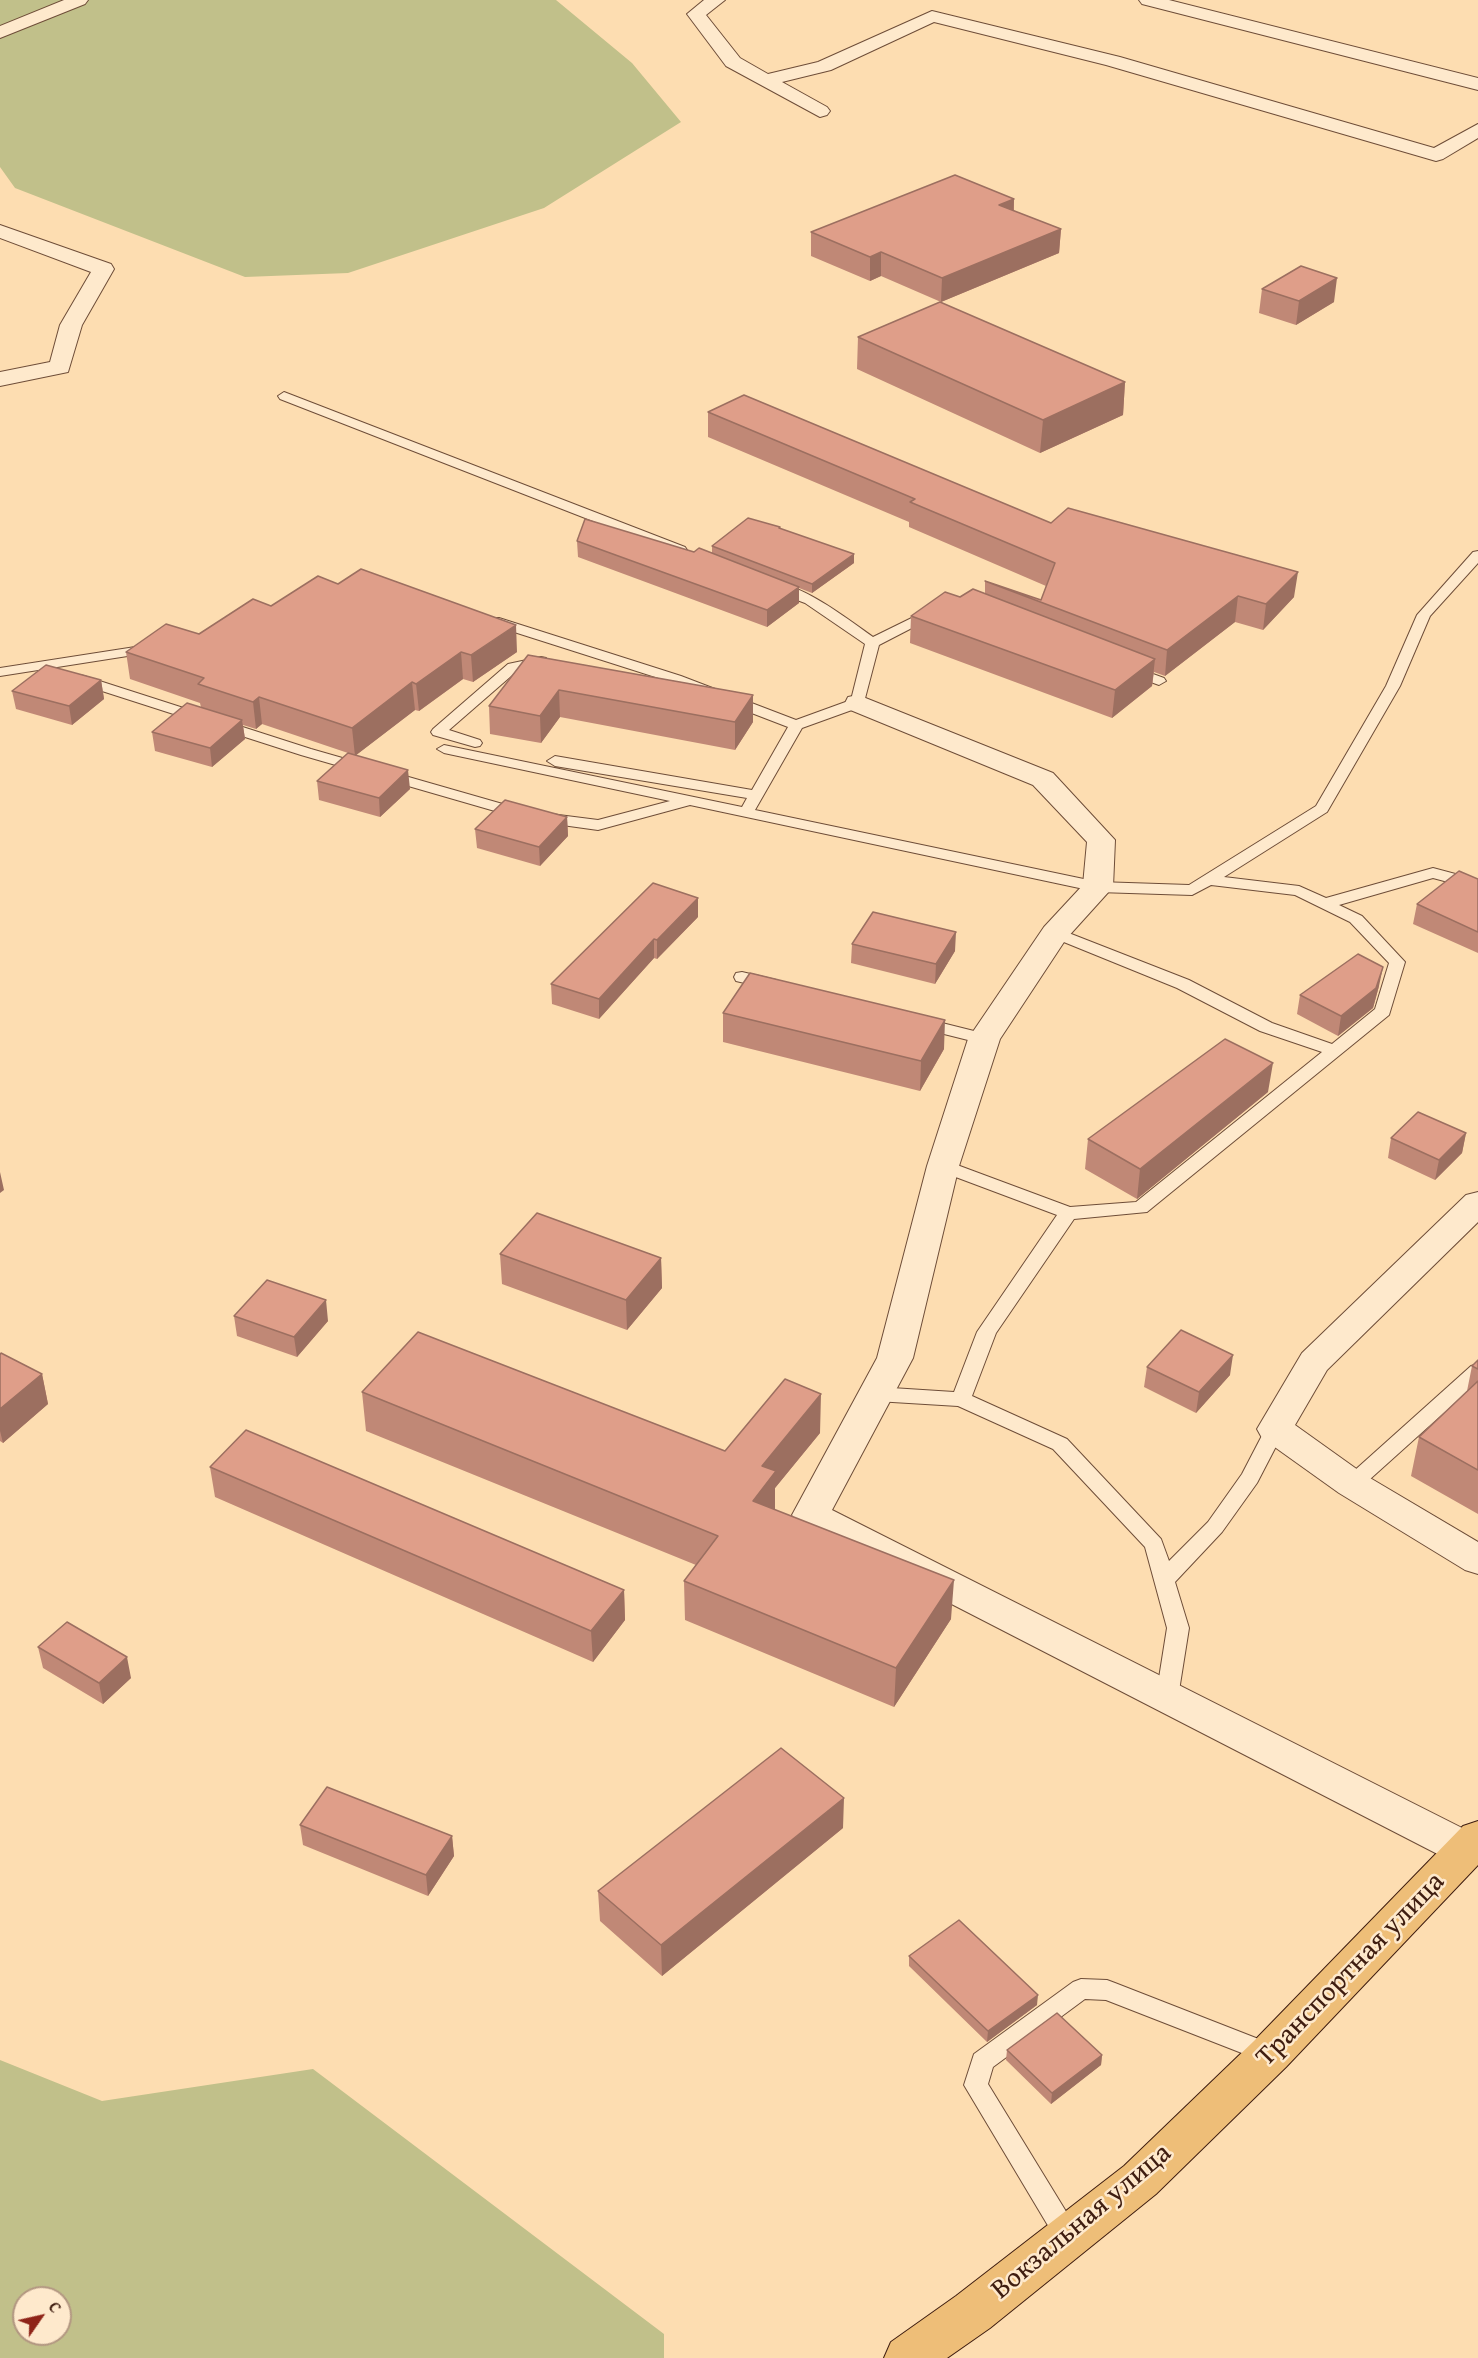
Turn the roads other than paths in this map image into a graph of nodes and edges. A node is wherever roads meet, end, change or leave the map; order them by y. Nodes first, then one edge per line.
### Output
1 (79, 0) edge
2 (716, 0) edge
3 (1148, 0) edge
4 (1197, 0) edge
5 (1180, 8) junction
6 (0, 33) edge
7 (765, 80) junction
8 (1478, 84) edge
9 (820, 111) dead end
10 (1478, 130) edge
11 (0, 231) edge
12 (0, 380) edge
13 (284, 396) dead end
14 (690, 554) edge
15 (1478, 555) edge
16 (767, 583) edge
17 (948, 609) edge
18 (478, 616) edge
19 (872, 643) junction
20 (165, 646) edge
21 (557, 663) edge
22 (1114, 664) edge
23 (40, 667) junction
24 (0, 672) edge
25 (613, 674) edge
26 (1159, 681) dead end
27 (725, 698) junction
28 (858, 703) junction
29 (796, 725) junction
30 (444, 749) dead end
31 (756, 795) junction
32 (689, 801) junction
33 (746, 813) junction
34 (1209, 880) junction
35 (1478, 885) edge
36 (1098, 887) junction
37 (1324, 904) junction
38 (1054, 933) junction
39 (742, 977) dead end
40 (788, 989) edge
41 (903, 1018) edge
42 (984, 1039) junction
43 (1334, 1051) junction
44 (944, 1166) junction
45 (1478, 1203) edge
46 (1068, 1213) junction
47 (1478, 1371) edge
48 (876, 1394) junction
49 (962, 1399) junction
50 (1275, 1429) junction
51 (1352, 1484) junction
52 (1478, 1560) edge
53 (1164, 1580) junction
54 (1167, 1697) junction
55 (1473, 1844) edge
56 (1259, 2065) junction
57 (1068, 2236) junction
58 (908, 2358) edge

1 - 6 street
2 - 7 street
3 - 5 street
4 - 5 street
5 - 8 street
7 - 9 street
7 - 10 street
11 - 12 street
13 - 14 lane
15 - 34 lane
16 - 19 lane
17 - 19 lane
18 - 27 lane
19 - 28 lane
20 - 23 lane
21 - 31 lane
22 - 26 lane
23 - 24 lane
23 - 32 lane
25 - 27 lane
27 - 29 lane
28 - 29 lane
28 - 36 street
29 - 31 lane
30 - 32 lane
31 - 33 lane
32 - 33 lane
33 - 36 lane
34 - 36 lane
34 - 37 lane
35 - 37 lane
36 - 38 street
37 - 43 lane
38 - 42 street
38 - 43 lane
39 - 40 lane
41 - 42 lane
42 - 44 street
43 - 46 lane
44 - 46 lane
44 - 48 street
45 - 50 street
46 - 49 lane
47 - 51 lane
48 - 49 lane
48 - 54 street
49 - 53 lane
50 - 51 street
50 - 53 lane
51 - 52 street
53 - 54 lane
54 - 55 street
55 - 56 main road, Транспортная улица
56 - 57 main road, Вокзальная улица
56 - 57 lane
57 - 58 main road, Вокзальная улица

